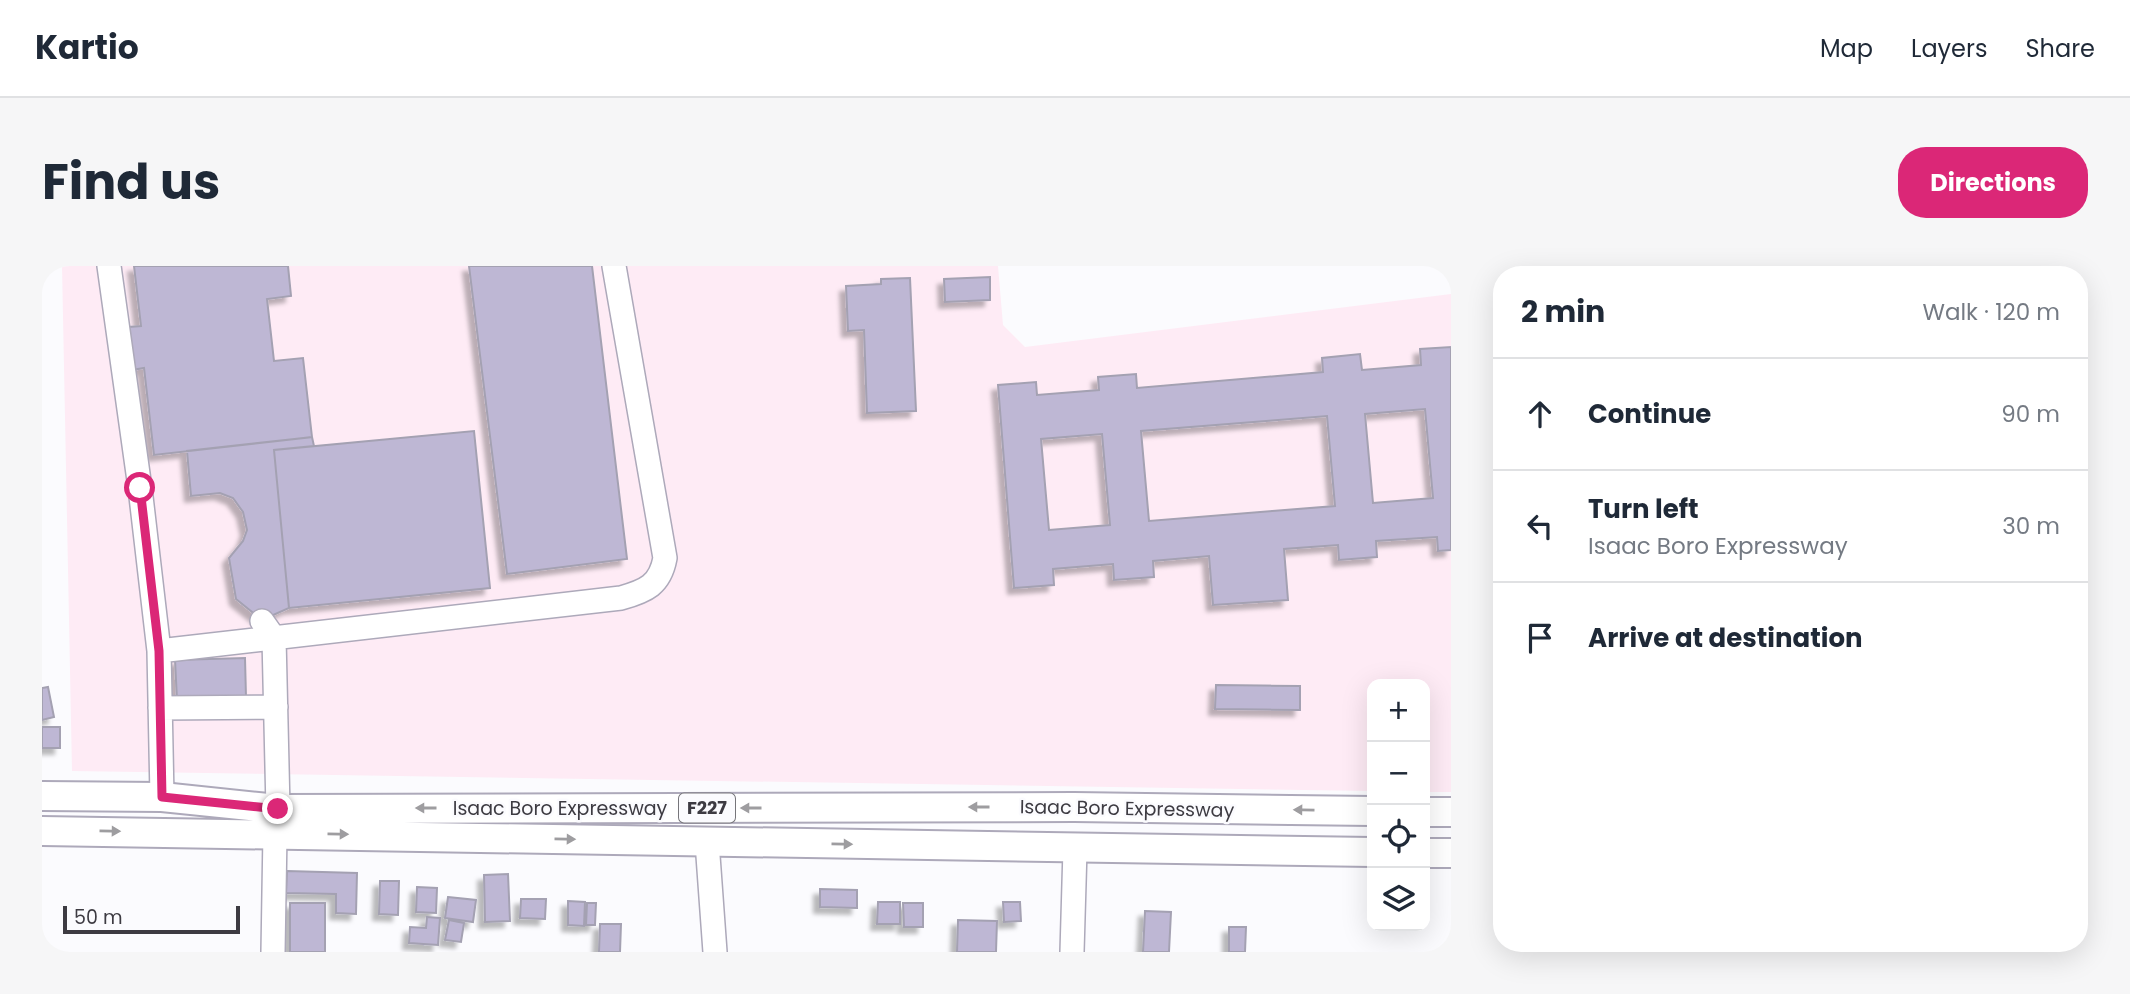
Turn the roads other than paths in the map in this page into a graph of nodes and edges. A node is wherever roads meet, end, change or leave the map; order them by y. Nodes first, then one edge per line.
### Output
1 (108, 266) edge
2 (614, 266) edge
3 (268, 630) junction
4 (159, 651) junction
5 (275, 706) junction
6 (160, 708) junction
7 (42, 796) edge
8 (162, 797) junction
9 (1367, 811) edge
10 (1430, 812) edge
11 (1451, 812) edge
12 (277, 821) junction
13 (42, 831) edge
14 (707, 842) junction
15 (1075, 849) junction
16 (1367, 852) edge
17 (1430, 853) edge
18 (1451, 853) edge
19 (273, 952) edge
20 (715, 952) edge
21 (1072, 952) edge

1 - 4 street
2 - 3 street
3 - 4 street
3 - 5 street
4 - 6 street
5 - 6 street
5 - 12 street
6 - 8 street
7 - 8 main road, Isaac Boro Expressway / F227
8 - 12 main road, Isaac Boro Expressway / F227
9 -> 12 main road, Isaac Boro Expressway / F227
10 - 11 main road
13 -> 12 main road, Isaac Boro Expressway / F227
12 -> 14 main road, Isaac Boro Expressway / F227
12 - 19 street
14 -> 15 main road, Isaac Boro Expressway / F227
14 - 20 street
15 - 16 main road, Isaac Boro Expressway / F227
15 - 21 street
17 - 18 main road

